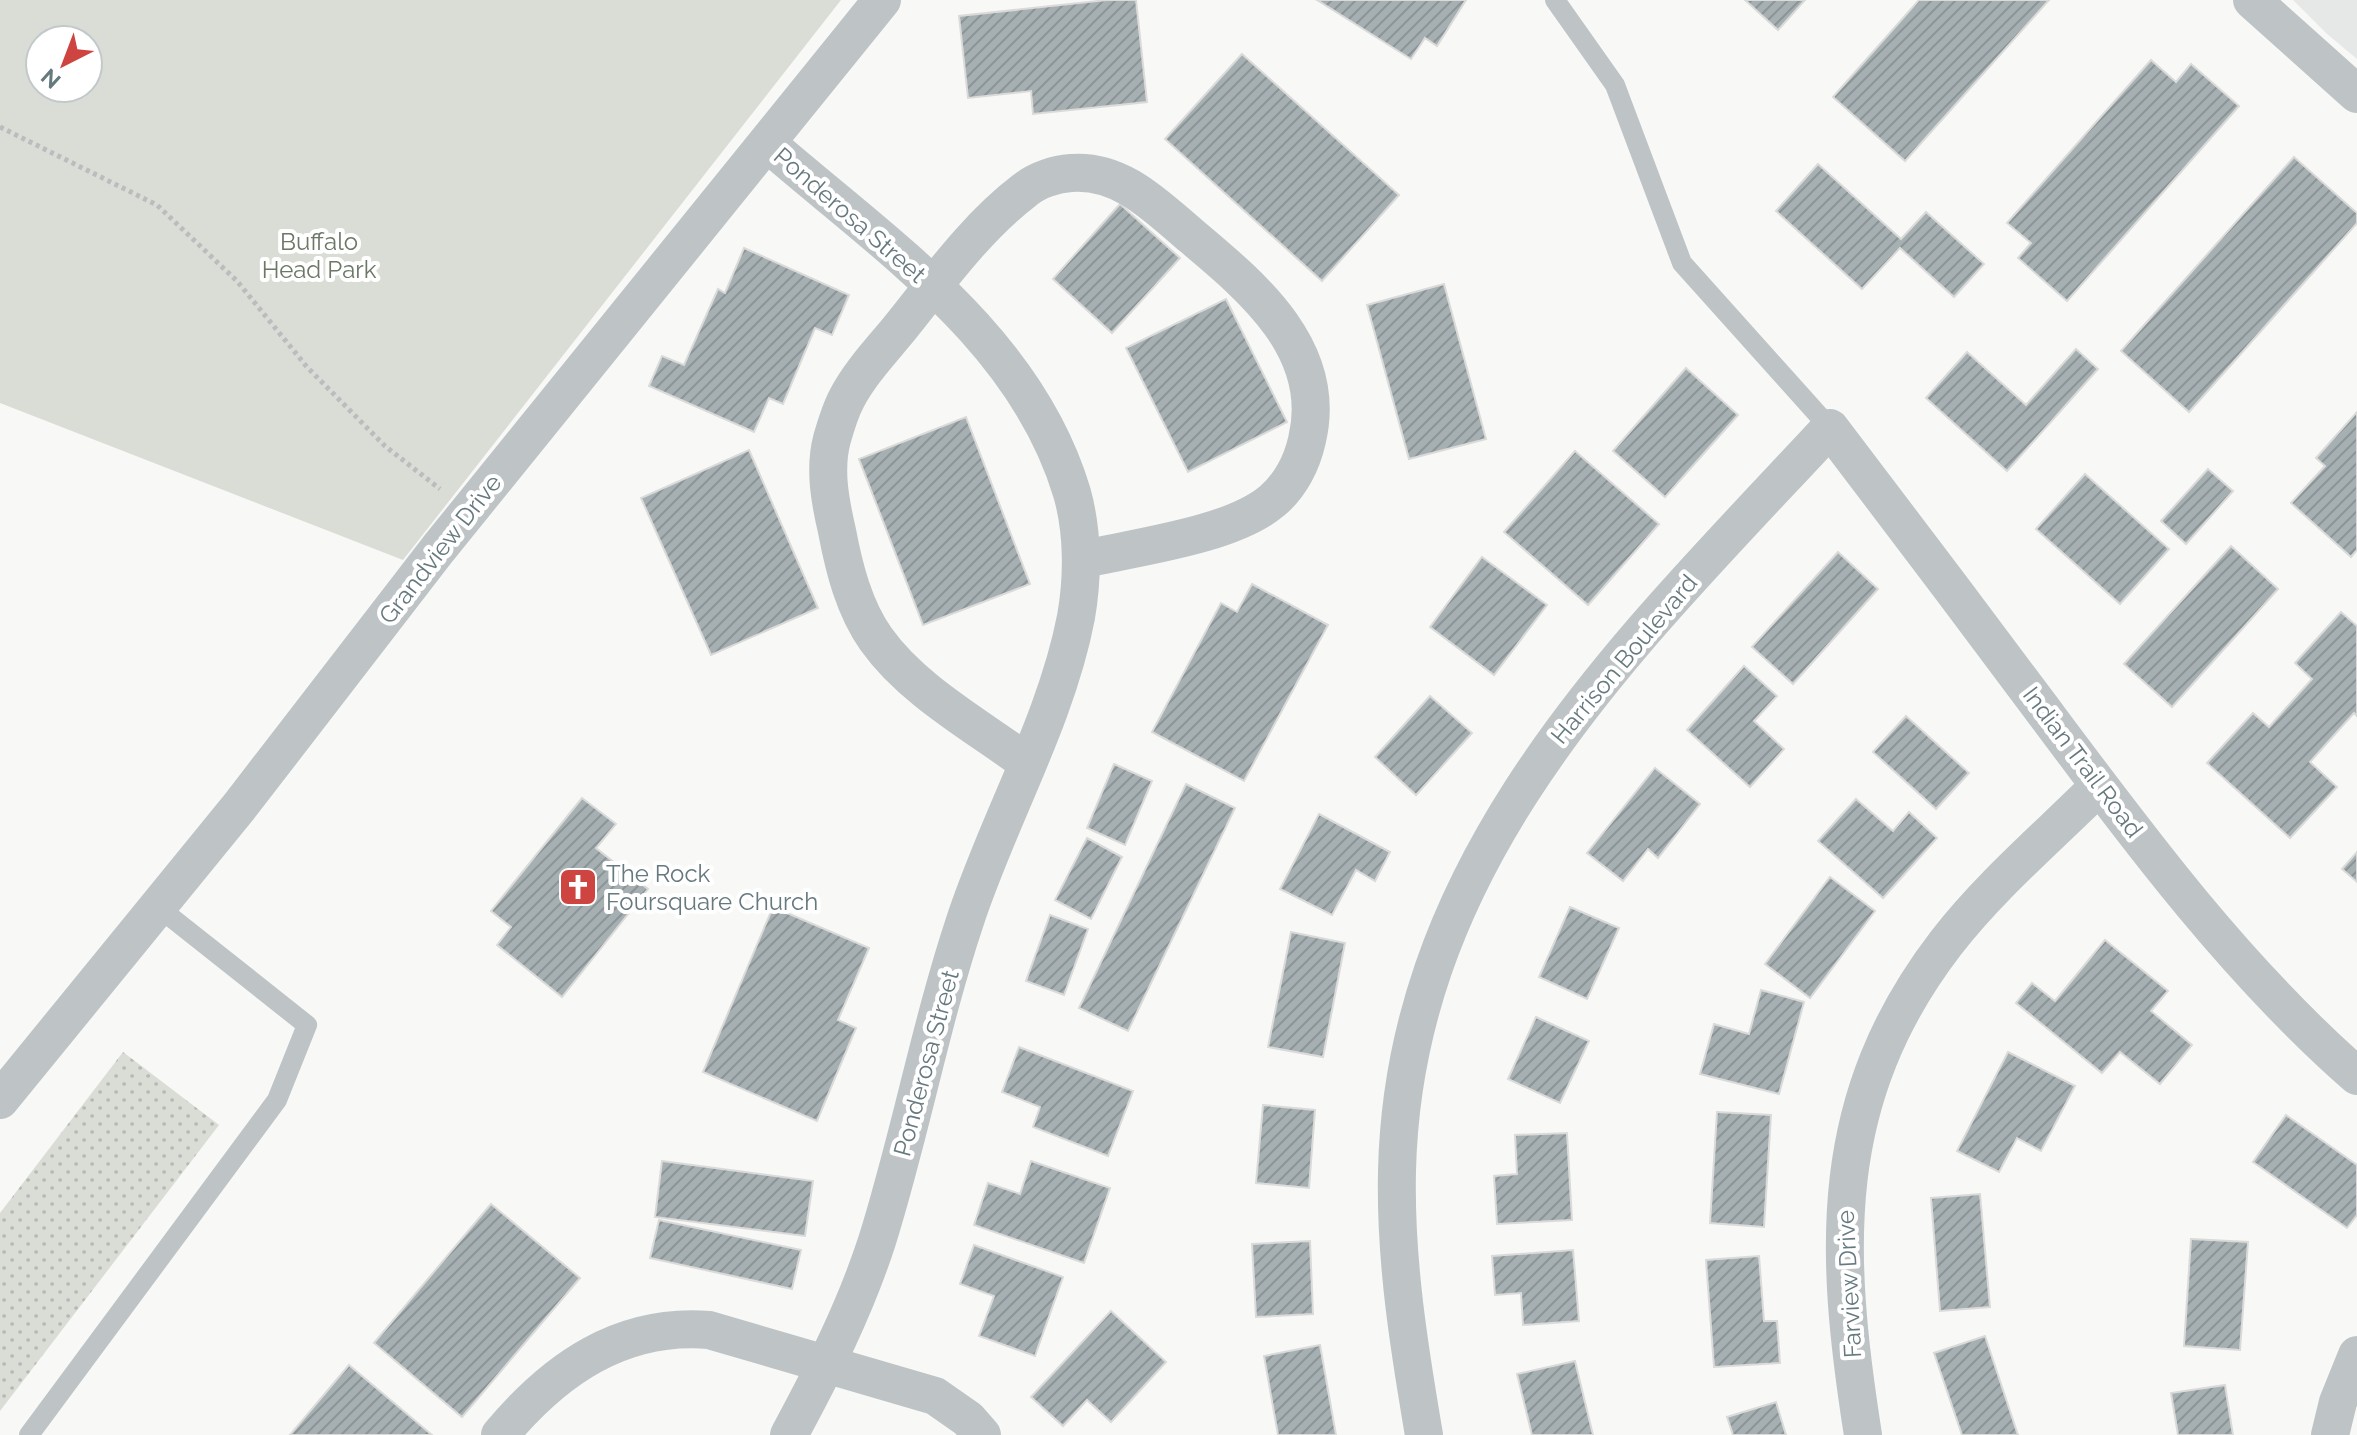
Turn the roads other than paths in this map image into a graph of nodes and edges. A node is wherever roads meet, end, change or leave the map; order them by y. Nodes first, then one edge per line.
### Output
1 (882, 0) edge
2 (1555, 0) edge
3 (2252, 0) edge
4 (2357, 94) edge
5 (767, 143) junction
6 (934, 287) junction
7 (1830, 428) junction
8 (1081, 560) junction
9 (1026, 762) junction
10 (2099, 786) junction
11 (158, 907) junction
12 (2357, 1076) edge
13 (0, 1100) edge
14 (2357, 1355) edge
15 (827, 1364) junction
16 (29, 1435) edge
17 (500, 1435) edge
18 (789, 1435) edge
19 (982, 1435) edge
20 (1424, 1435) edge
21 (1863, 1435) edge
22 (2330, 1435) edge

1 - 5 street, Grandview Drive
2 - 7 lane
3 - 4 street
5 - 6 street, Ponderosa Street
5 - 11 street, Grandview Drive
6 - 8 street, Ponderosa Street
6 - 8 street, Ponderosa Street
6 - 9 street, Ponderosa Street
7 - 10 street, Indian Trail Road
7 - 20 street, Harrison Boulevard
8 - 9 street, Ponderosa Street
9 - 15 street, Ponderosa Street
10 - 12 street, Indian Trail Road
10 - 21 street, Farview Drive
11 - 13 street, Grandview Drive
11 - 16 lane
14 - 22 street
15 - 17 street
15 - 18 street, Ponderosa Street
15 - 19 street

